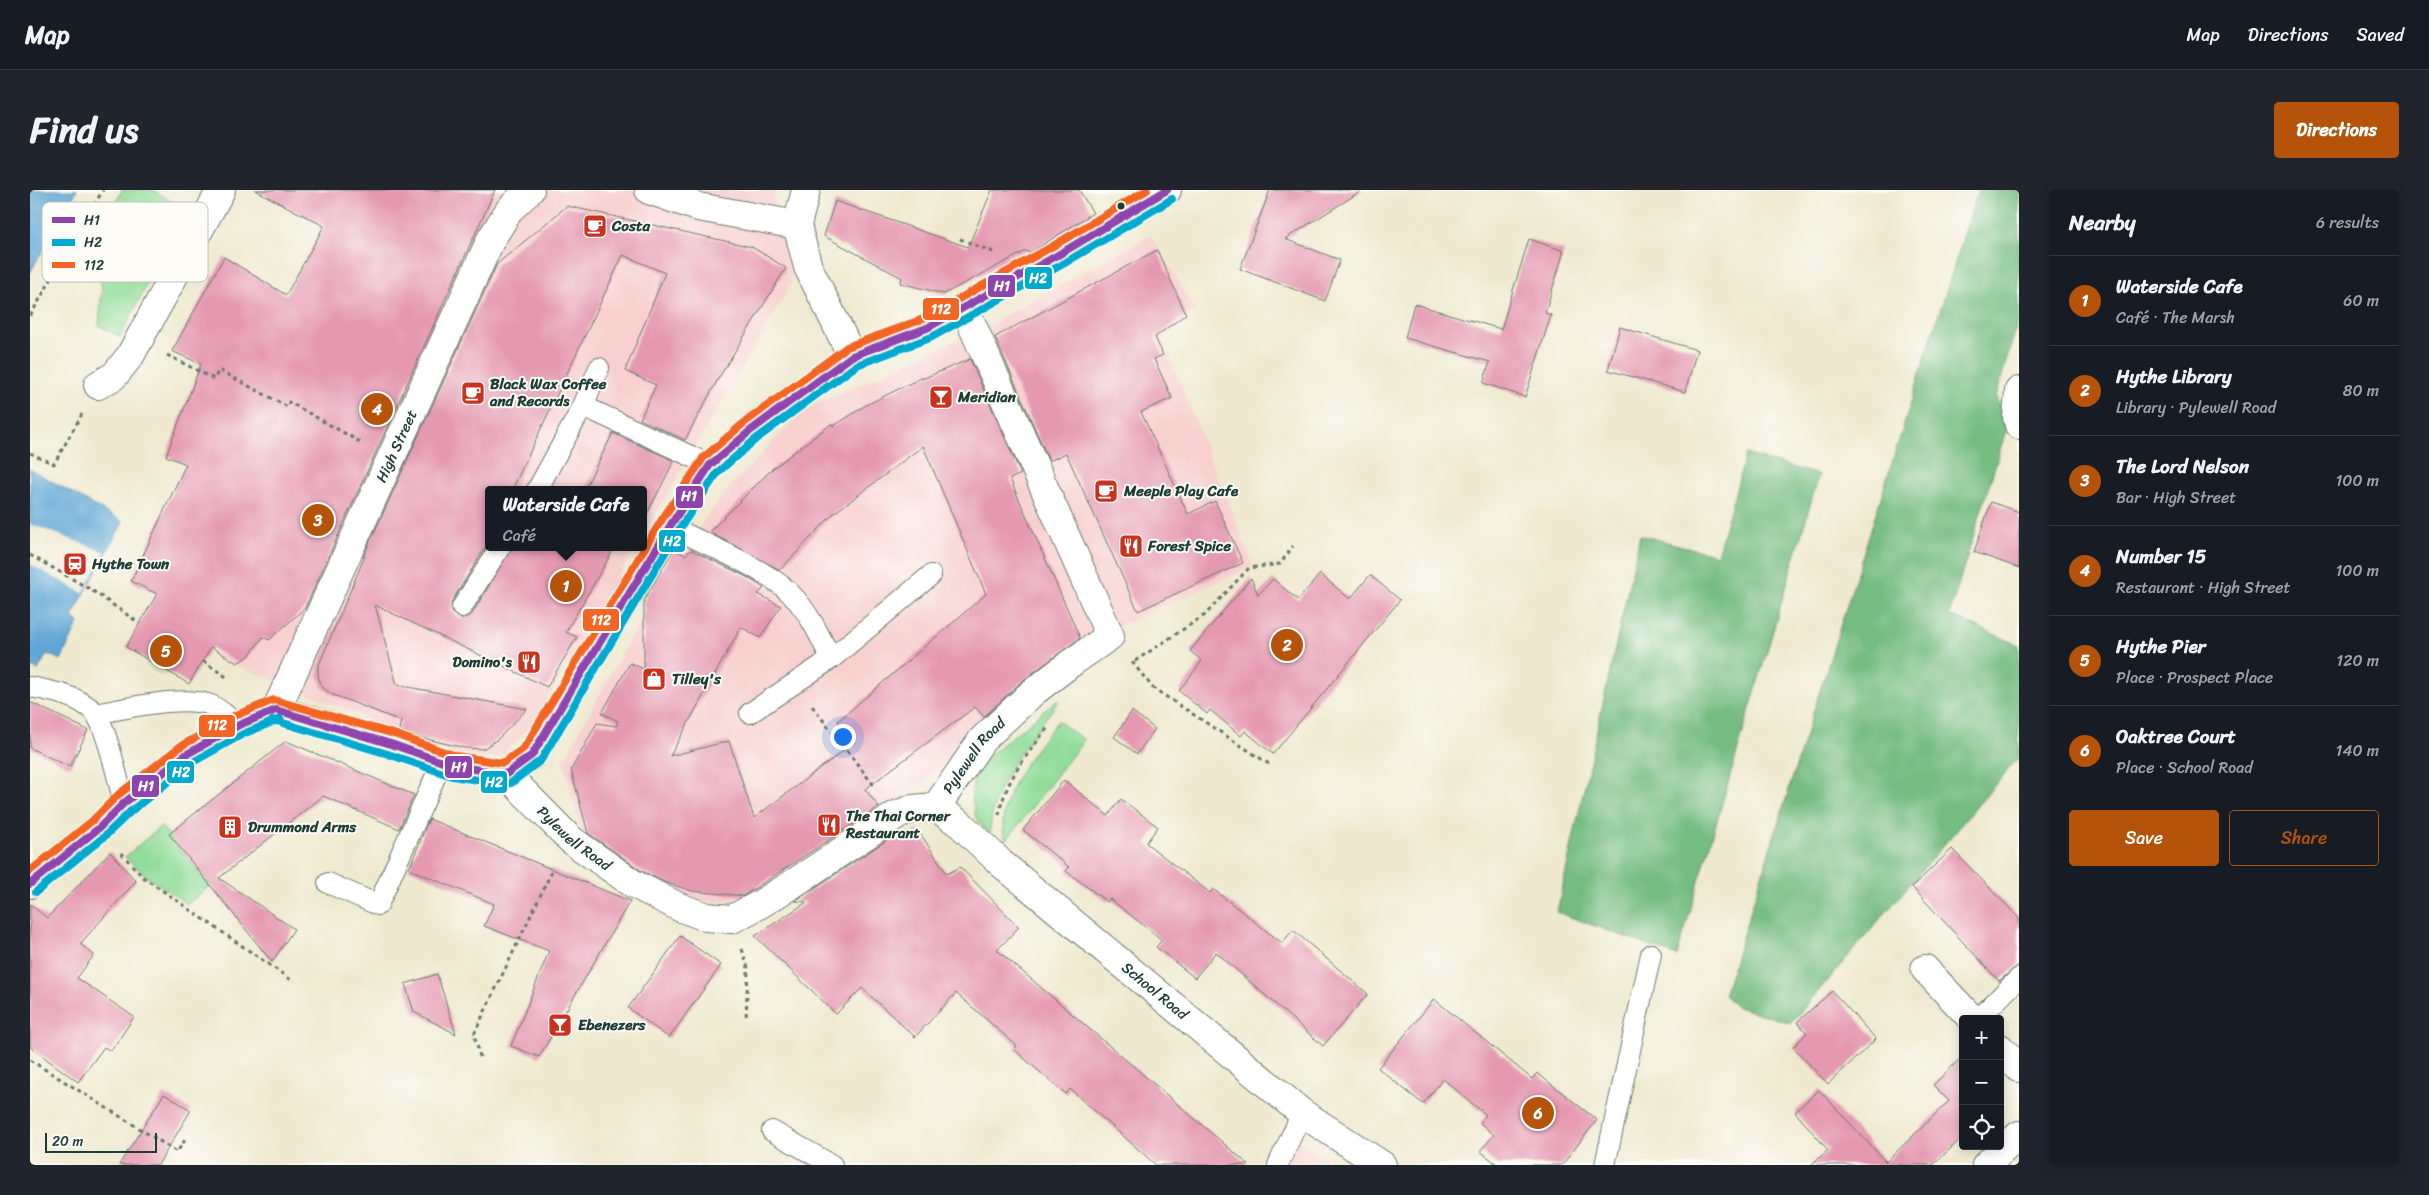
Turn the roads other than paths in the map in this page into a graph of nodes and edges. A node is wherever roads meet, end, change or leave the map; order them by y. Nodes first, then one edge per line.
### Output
1 (221, 190) edge
2 (530, 190) edge
3 (649, 190) edge
4 (806, 190) edge
5 (1167, 190) edge
6 (208, 214) edge
7 (797, 225) junction
8 (171, 282) edge
9 (964, 307) junction
10 (852, 356) junction
11 (599, 368) dead end
12 (98, 385) road end
13 (2019, 391) edge
14 (583, 406) junction
15 (2019, 425) edge
16 (710, 465) junction
17 (539, 486) edge
18 (670, 526) junction
19 (497, 551) edge
20 (931, 575) dead end
21 (462, 607) dead end
22 (832, 659) junction
23 (30, 687) edge
24 (276, 710) junction
25 (750, 713) dead end
26 (96, 714) junction
27 (239, 725) junction
28 (442, 762) junction
29 (506, 774) junction
30 (124, 803) junction
31 (936, 807) junction
32 (328, 883) dead end
33 (30, 884) edge
34 (1651, 954) dead end
35 (1924, 969) dead end
36 (2019, 978) edge
37 (1968, 1015) edge
38 (1982, 1015) edge
39 (2004, 1052) edge
40 (2019, 1068) edge
41 (1302, 1113) junction
42 (772, 1131) dead end
43 (2019, 1135) edge
44 (832, 1165) edge
45 (1278, 1165) edge
46 (1382, 1165) edge
47 (1605, 1165) edge
48 (1986, 1165) edge

1 - 6 street
2 - 24 street, High Street
3 - 7 street
4 - 7 street
5 - 9 street
7 - 10 street
8 - 12 street
9 - 10 street
9 - 31 street, Pylewell Road
10 - 16 street
11 - 14 lane
13 - 15 street
14 - 16 lane
14 - 17 lane
16 - 18 street
18 - 22 lane
18 - 29 street
19 - 21 lane
20 - 22 lane
22 - 25 lane
23 - 26 lane
24 - 27 street
24 - 28 street
26 - 27 lane
26 - 30 lane
27 - 30 street
28 - 29 street
28 - 32 lane
29 - 31 street, Pylewell Road
30 - 33 street
31 - 41 street, School Road
34 - 47 lane
35 - 37 street
36 - 38 lane
39 - 40 street
41 - 45 lane
41 - 46 street, School Road
42 - 44 lane
43 - 48 street

